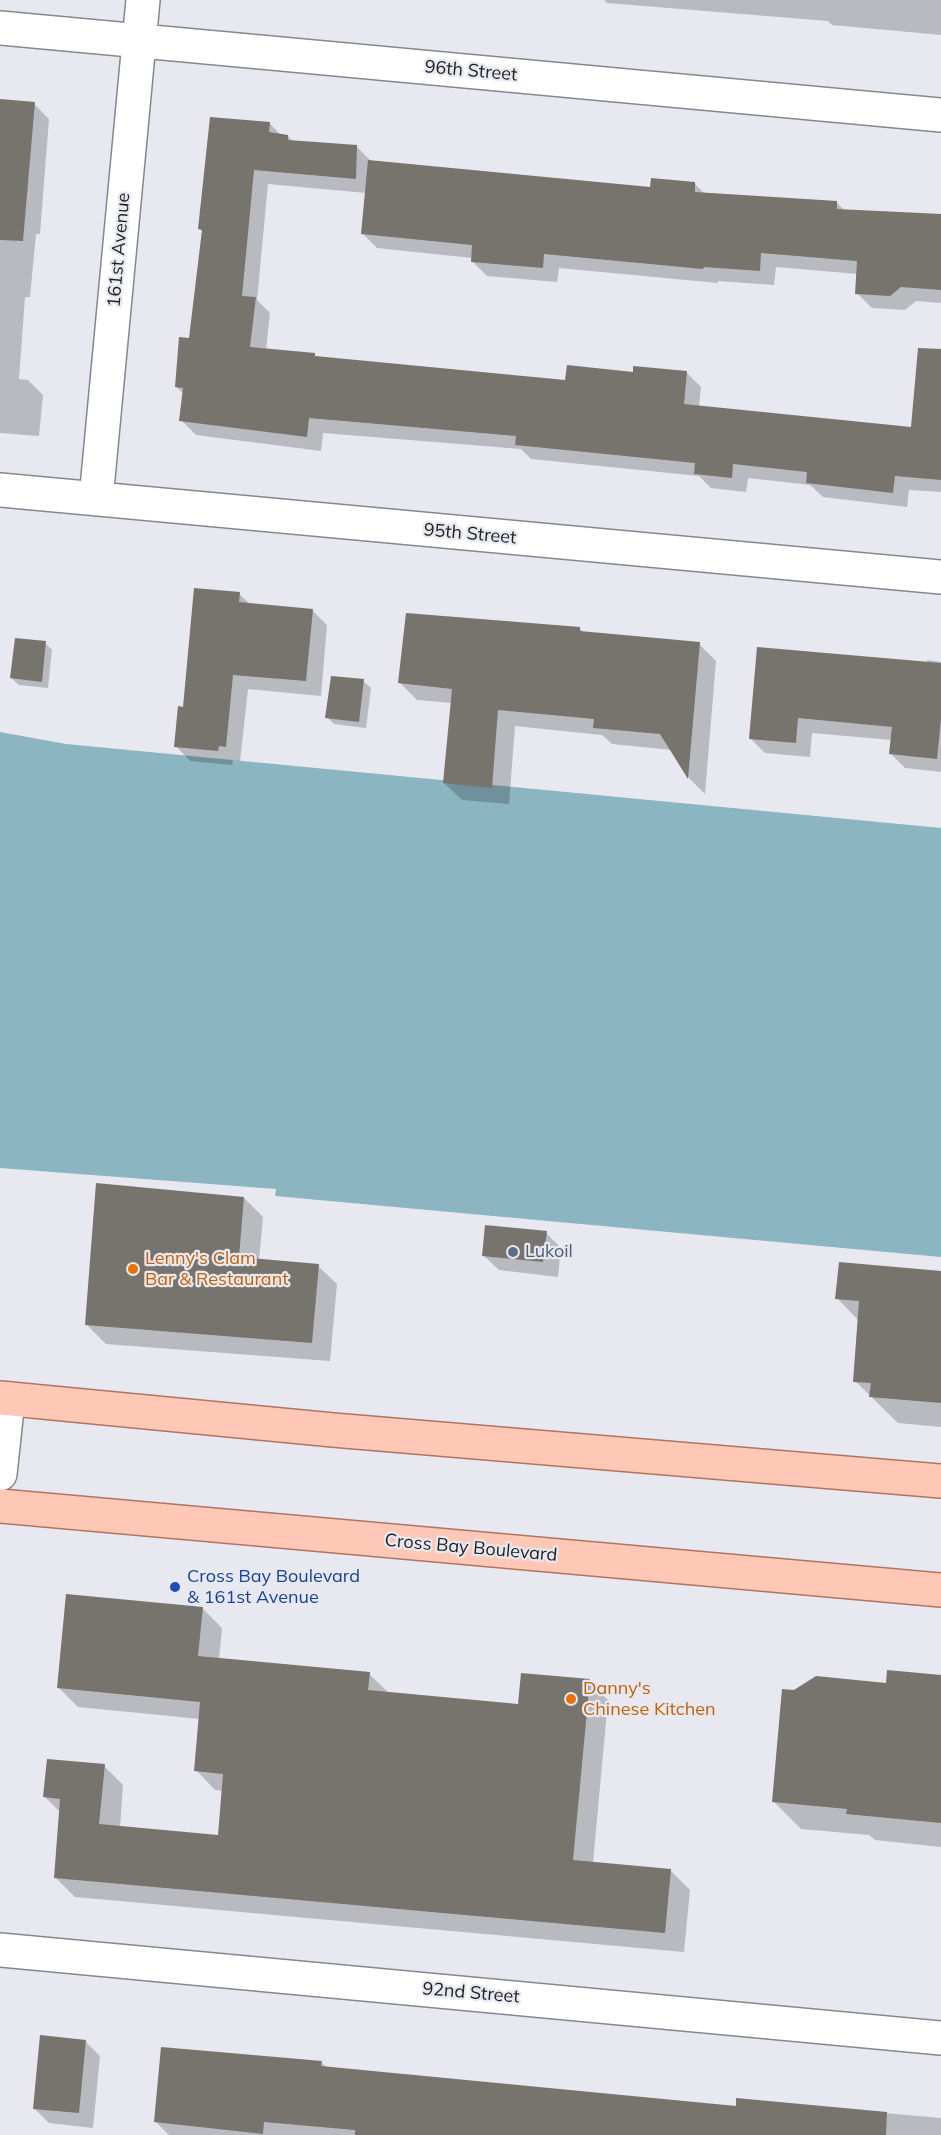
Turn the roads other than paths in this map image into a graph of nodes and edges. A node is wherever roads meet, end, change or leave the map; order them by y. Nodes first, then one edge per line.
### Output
1 (143, 0) edge
2 (0, 28) edge
3 (139, 40) junction
4 (941, 115) edge
5 (0, 490) edge
6 (96, 499) junction
7 (941, 578) edge
8 (4, 1399) edge
9 (0, 1474) edge
10 (941, 1481) edge
11 (0, 1506) edge
12 (941, 1590) edge
13 (0, 1950) edge
14 (941, 2038) edge

1 - 3 street, 161st Avenue
2 - 3 street, 96th Street
3 - 4 street, 96th Street
3 - 6 street, 161st Avenue
5 - 6 street, 95th Street
6 - 7 street, 95th Street
8 - 9 street
8 - 10 main road
11 - 12 main road, Cross Bay Boulevard
13 - 14 street, 92nd Street

